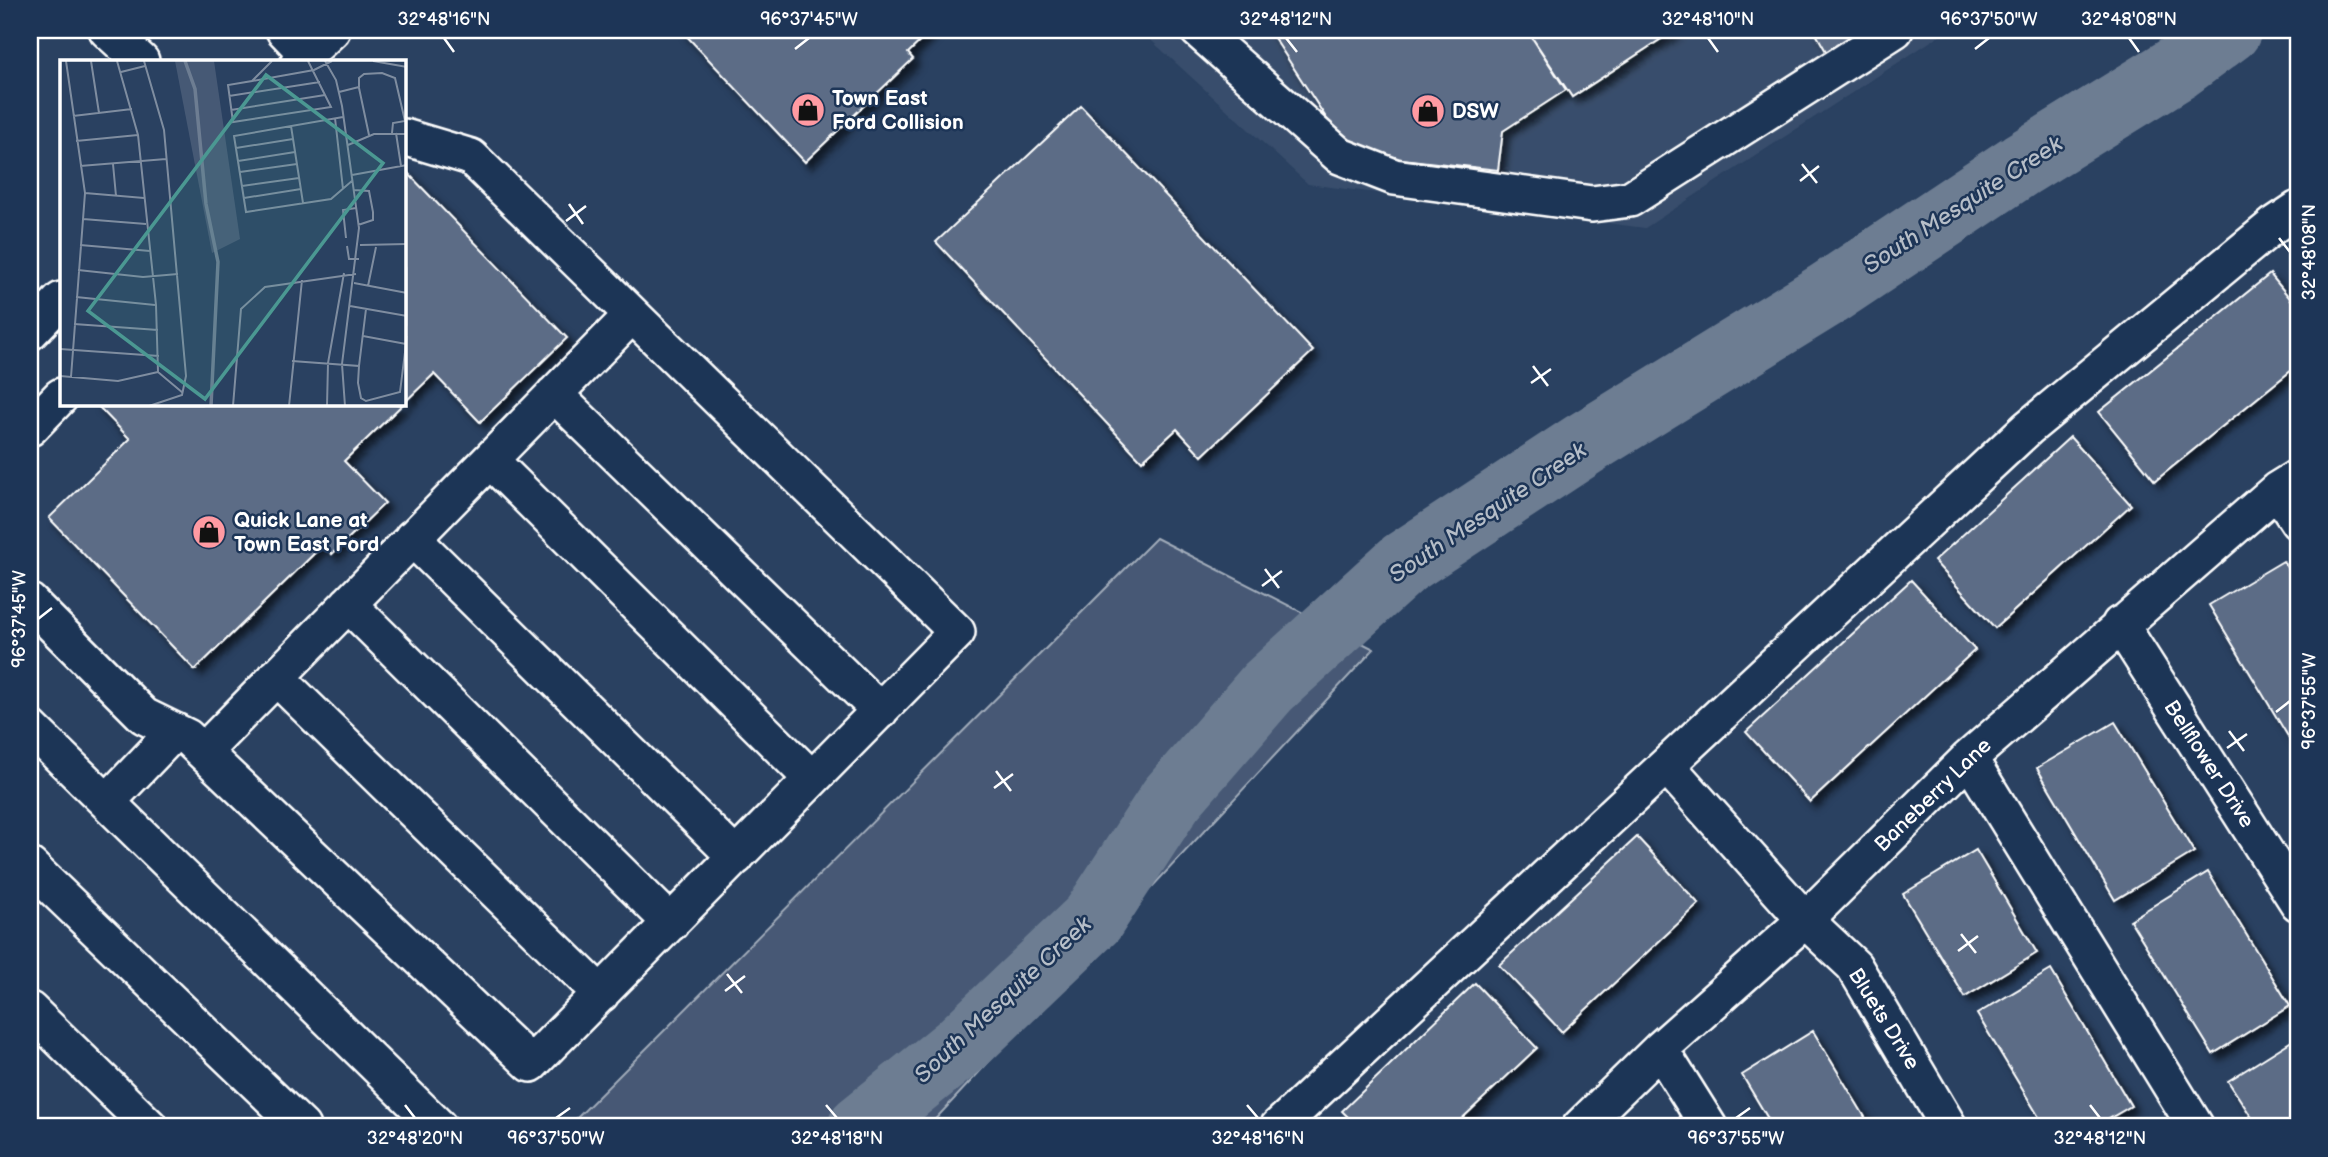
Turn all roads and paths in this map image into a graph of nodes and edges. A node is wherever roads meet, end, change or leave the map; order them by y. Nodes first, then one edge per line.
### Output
1 (107, 30) edge
2 (332, 30) edge
3 (1198, 30) edge
4 (1895, 30) edge
5 (297, 48) edge
6 (140, 60) edge
7 (406, 138) edge
8 (2298, 209) edge
9 (632, 315) junction
10 (554, 394) junction
11 (60, 397) edge
12 (30, 428) edge
13 (489, 460) junction
14 (2288, 484) edge
15 (2298, 522) edge
16 (412, 538) junction
17 (30, 601) edge
18 (348, 604) junction
19 (2120, 624) junction
20 (276, 677) junction
21 (880, 711) junction
22 (30, 727) edge
23 (175, 731) junction
24 (203, 752) junction
25 (1969, 758) junction
26 (1668, 767) junction
27 (812, 779) junction
28 (107, 802) junction
29 (736, 857) junction
30 (30, 866) edge
31 (2298, 903) edge
32 (1805, 920) junction
33 (671, 923) junction
34 (601, 994) junction
35 (30, 1010) edge
36 (1660, 1049) junction
37 (150, 1127) edge
38 (302, 1127) edge
39 (439, 1127) edge
40 (1278, 1127) edge
41 (1580, 1127) edge
42 (1709, 1127) edge
43 (1949, 1127) edge
44 (2196, 1127) edge

1 - 6 street
2 - 5 street
3 - 4 street
7 - 9 street
8 - 26 street
9 - 10 street
9 - 21 street
10 - 13 street
10 - 21 street
11 - 12 street
13 - 16 street
13 - 27 street
14 - 15 street
14 - 19 street, Baneberry Lane
16 - 18 street
16 - 29 street
17 - 23 street
18 - 20 street
18 - 33 street
19 - 25 street, Baneberry Lane
19 - 31 street, Bellflower Drive
20 - 24 street
20 - 34 street
21 - 27 street
22 - 28 street
23 - 24 street
23 - 28 street
24 - 34 street
25 - 32 street, Baneberry Lane
25 - 44 street
26 - 32 street, Bluets Drive
26 - 40 street
27 - 29 street
28 - 39 street
29 - 33 street
30 - 38 street
32 - 36 street, Baneberry Lane
32 - 43 street, Bluets Drive
33 - 34 street
35 - 37 street
36 - 41 street, Baneberry Lane
36 - 42 street

